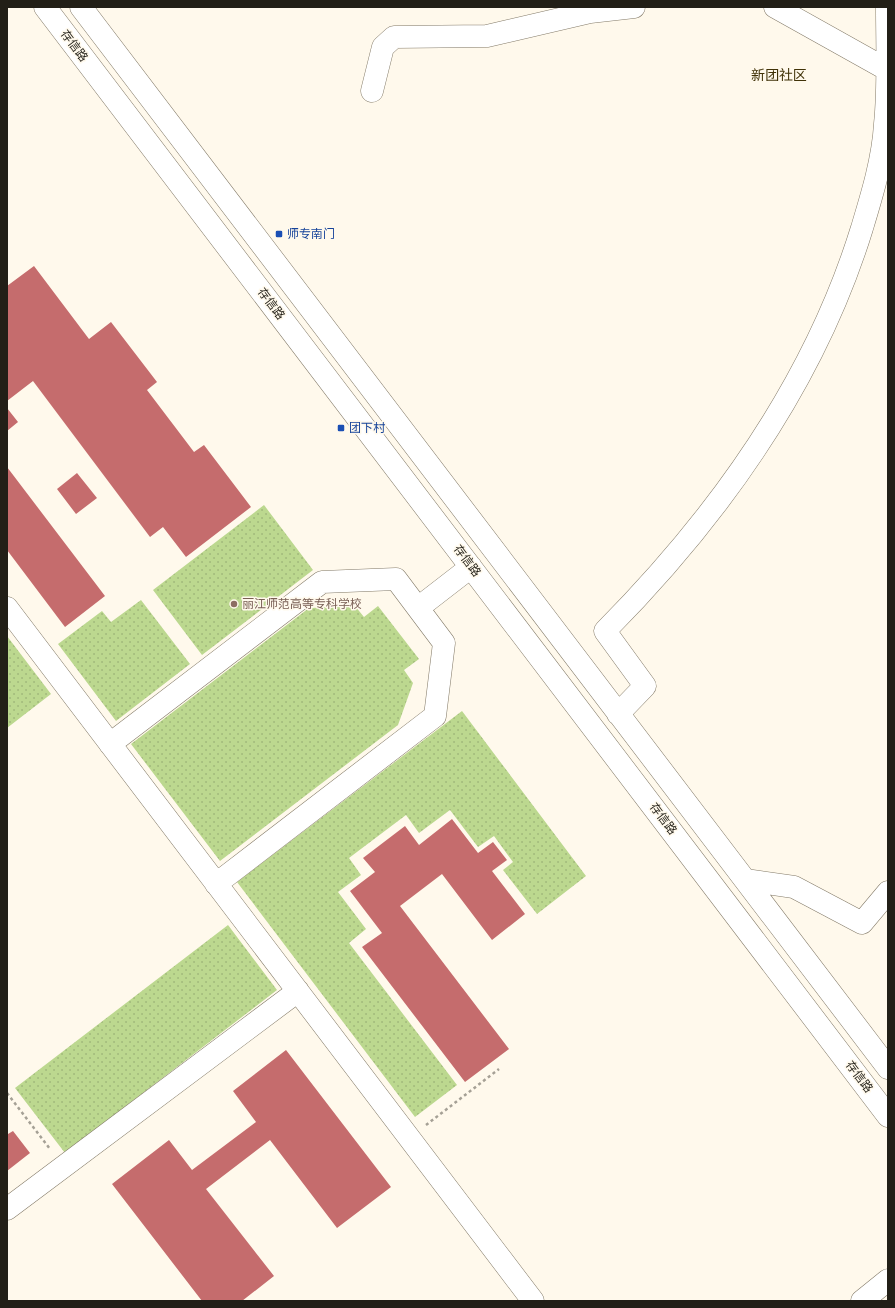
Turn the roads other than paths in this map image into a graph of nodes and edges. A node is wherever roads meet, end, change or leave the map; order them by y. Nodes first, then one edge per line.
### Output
1 (45, 7) edge
2 (81, 7) edge
3 (634, 7) edge
4 (775, 7) edge
5 (887, 7) edge
6 (886, 69) junction
7 (372, 91) dead end
8 (471, 567) junction
9 (418, 608) junction
10 (7, 609) edge
11 (618, 714) junction
12 (110, 744) junction
13 (745, 880) junction
14 (216, 884) junction
15 (888, 892) edge
16 (298, 991) junction
17 (888, 1068) edge
18 (888, 1116) edge
19 (7, 1209) edge
20 (888, 1280) edge
21 (533, 1301) edge
22 (862, 1301) edge

1 - 8 street, 存信路
2 - 11 street
3 - 7 street
4 - 6 street
5 - 6 street
6 - 11 street
8 - 9 street
8 - 18 street, 存信路
9 - 12 street
9 - 14 street
10 - 12 street
11 - 13 street
12 - 14 street
13 - 15 street
13 - 17 street
14 - 16 street
16 - 19 street
16 - 21 street
20 - 22 street

